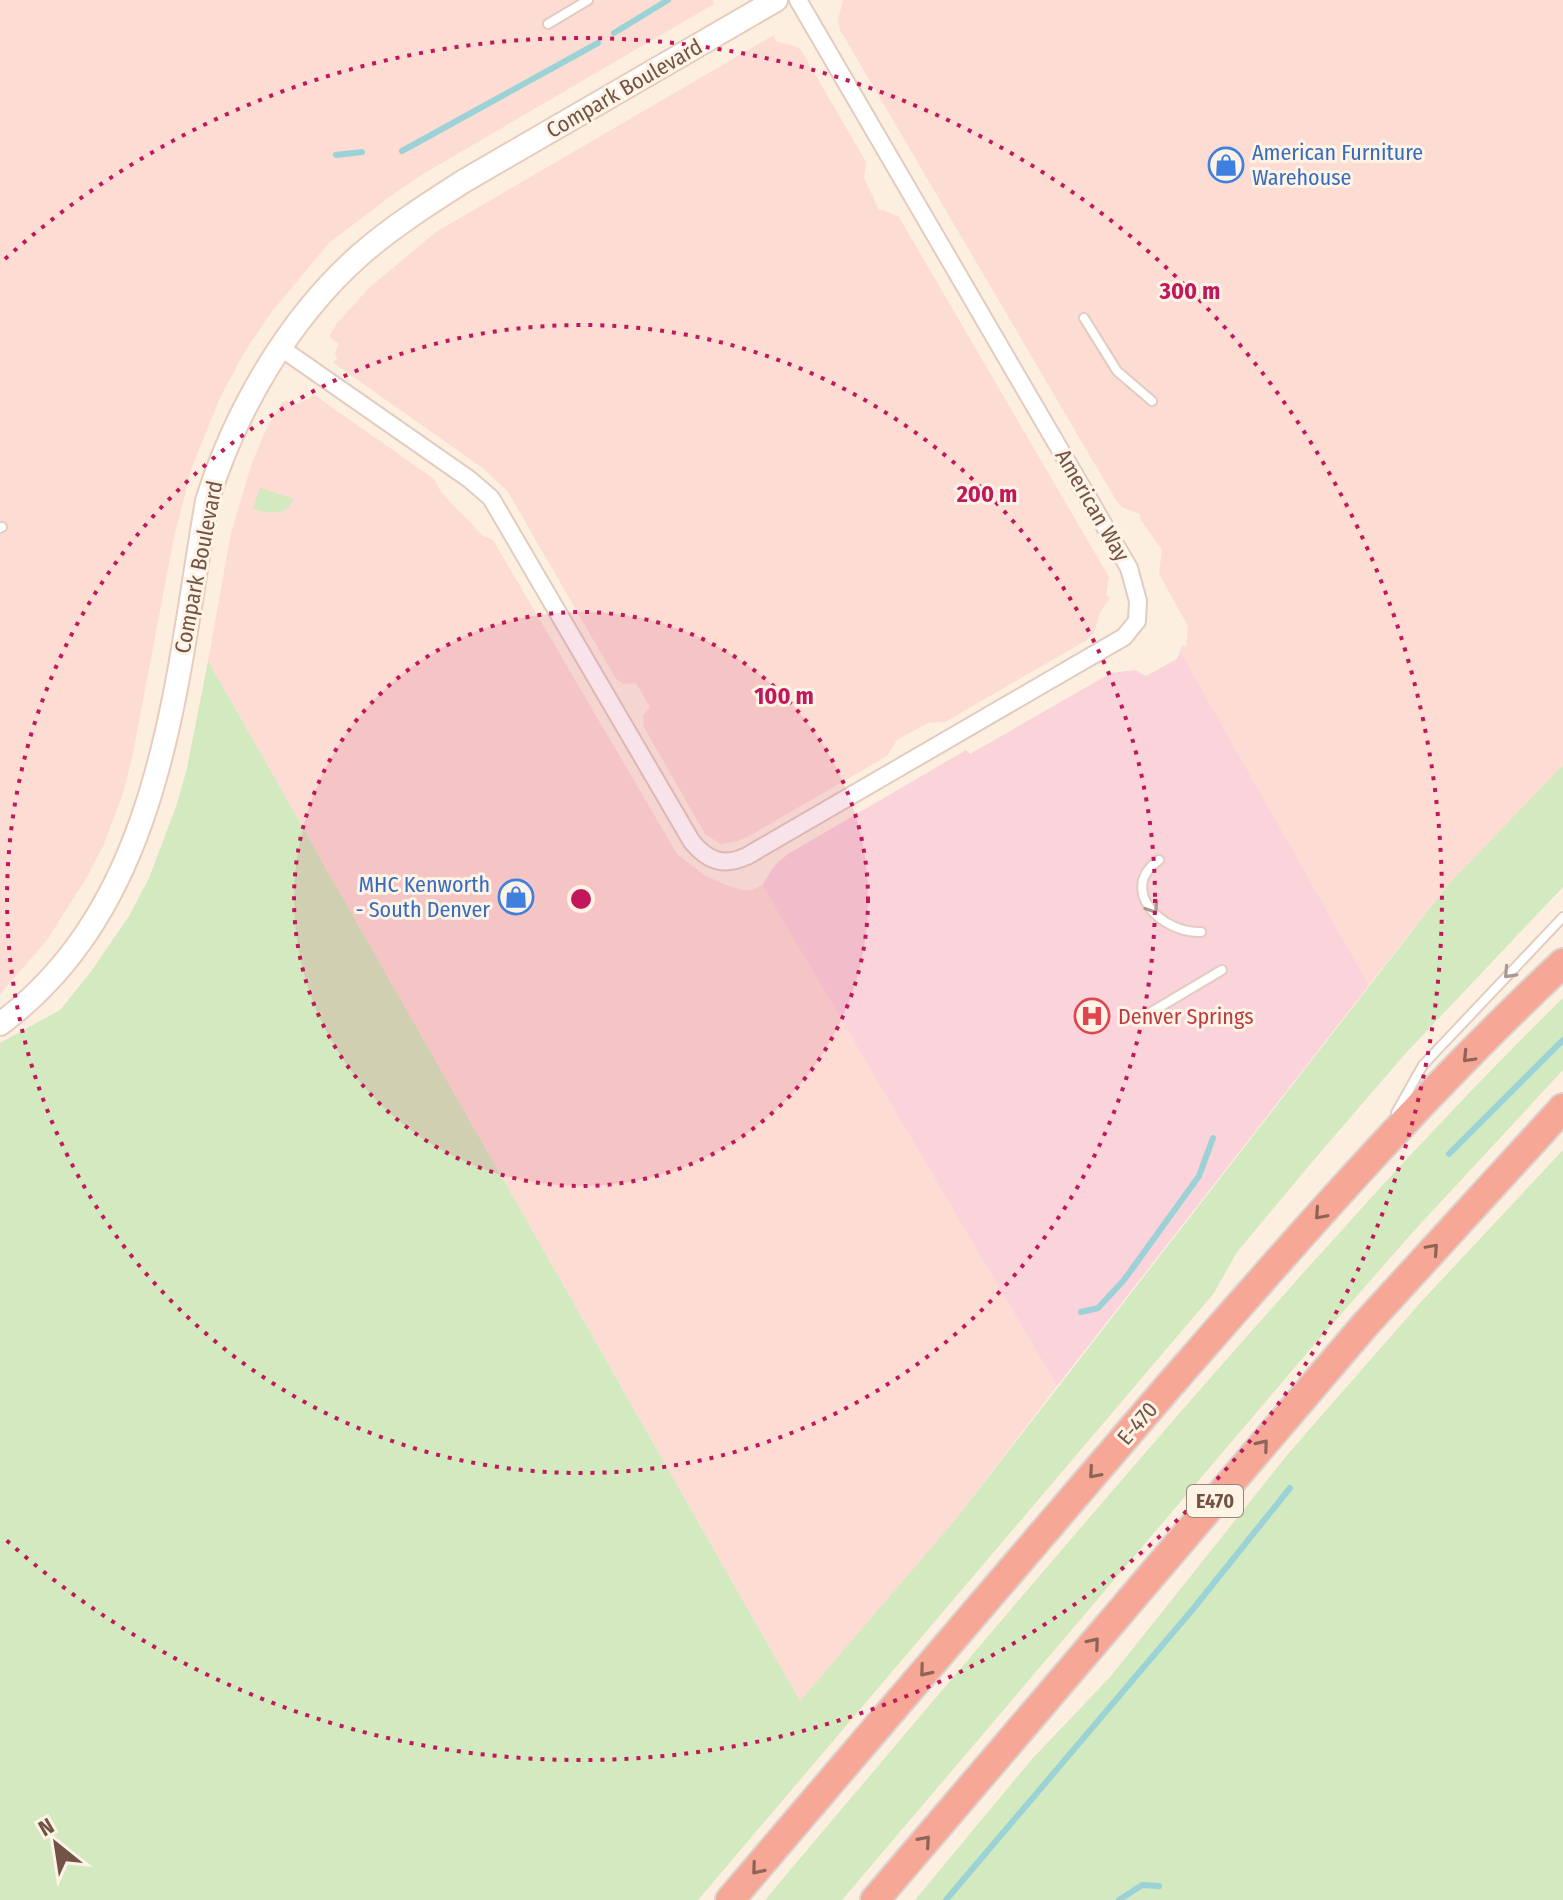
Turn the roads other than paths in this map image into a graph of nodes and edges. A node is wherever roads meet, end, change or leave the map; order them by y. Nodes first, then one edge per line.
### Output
1 (588, 0) edge
2 (776, 0) edge
3 (798, 0) edge
4 (548, 24) dead end
5 (1084, 318) dead end
6 (281, 348) junction
7 (1152, 401) dead end
8 (1159, 860) dead end
9 (1563, 917) edge
10 (1201, 932) dead end
11 (1563, 963) edge
12 (1222, 970) dead end
13 (1143, 1017) dead end
14 (0, 1024) edge
15 (1560, 1113) edge
16 (1373, 1157) junction
17 (730, 1900) edge
18 (875, 1900) edge

1 - 4 lane
2 - 6 street, Compark Boulevard
3 - 6 street, American Way
5 - 7 lane
6 - 14 street, Compark Boulevard
8 -> 10 lane
9 -> 16 lane
11 -> 16 highway, E-470
12 - 13 lane
18 -> 15 highway, E470
16 -> 17 highway, E-470

